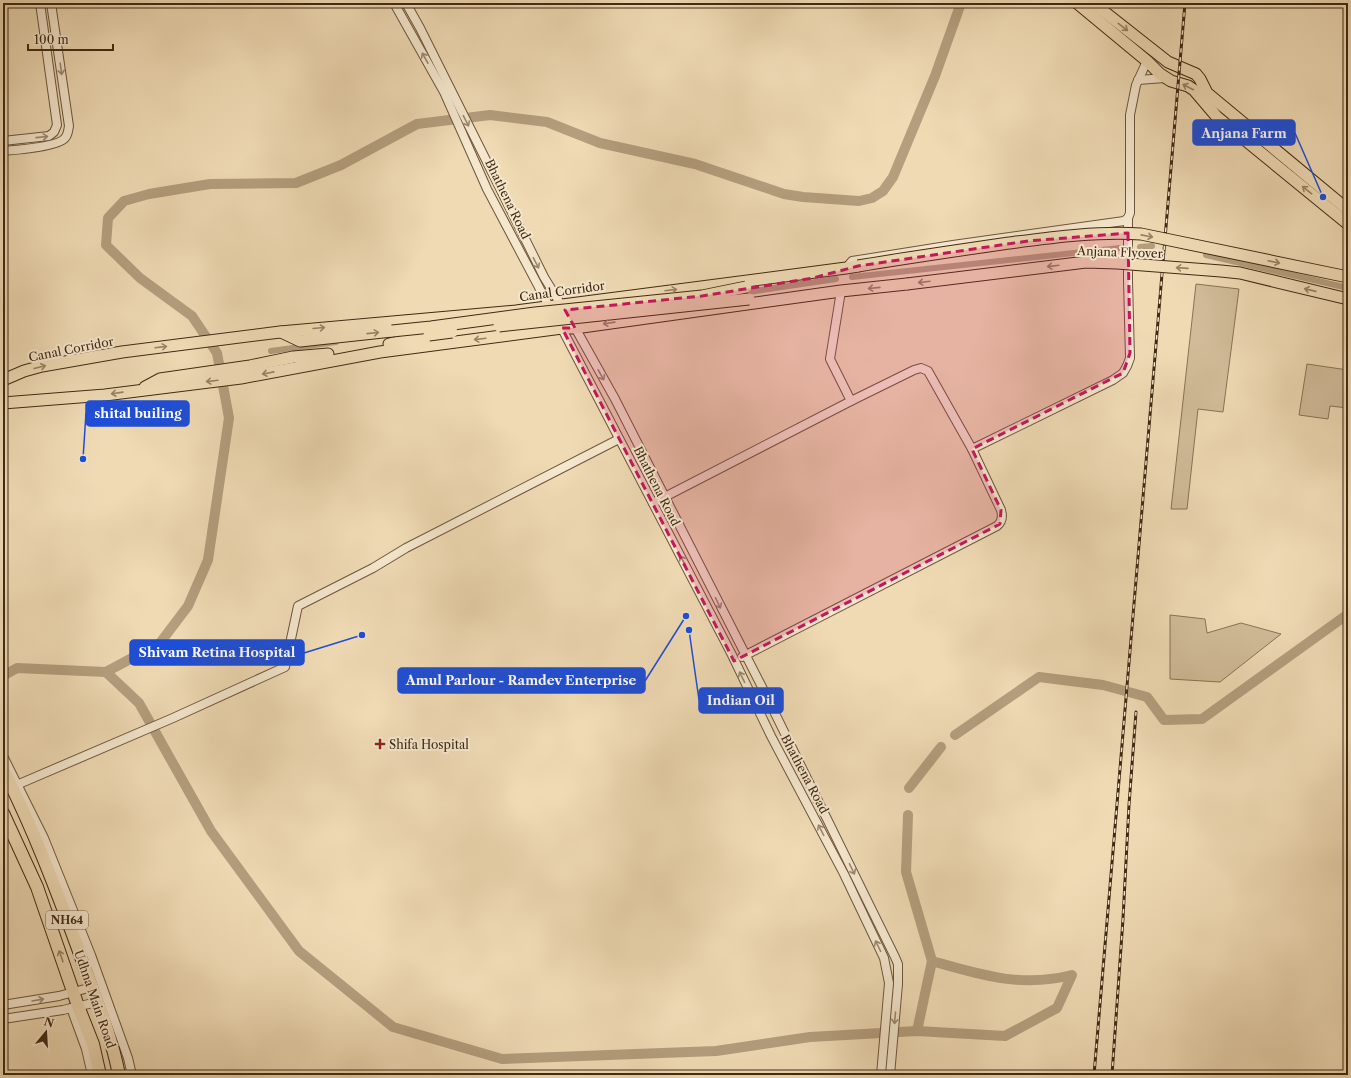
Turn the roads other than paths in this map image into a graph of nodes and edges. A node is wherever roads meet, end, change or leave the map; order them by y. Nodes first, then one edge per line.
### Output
1 (40, 3) edge
2 (51, 3) edge
3 (394, 3) edge
4 (406, 3) edge
5 (1077, 3) edge
6 (1093, 3) edge
7 (1147, 61) junction
8 (1165, 78) junction
9 (1138, 80) junction
10 (447, 91) junction
11 (3, 141) edge
12 (3, 151) edge
13 (1348, 210) edge
14 (1128, 218) junction
15 (1348, 224) edge
16 (846, 268) junction
17 (834, 270) junction
18 (1348, 277) edge
19 (837, 292) junction
20 (1348, 299) edge
21 (561, 304) junction
22 (549, 306) junction
23 (562, 328) junction
24 (575, 328) junction
25 (280, 332) junction
26 (293, 357) junction
27 (291, 368) junction
28 (240, 373) junction
29 (3, 380) edge
30 (851, 400) junction
31 (3, 403) edge
32 (619, 439) junction
33 (972, 450) junction
34 (664, 497) junction
35 (653, 503) junction
36 (745, 655) junction
37 (734, 661) junction
38 (3, 756) edge
39 (3, 769) edge
40 (15, 786) junction
41 (3, 813) edge
42 (92, 987) junction
43 (73, 993) junction
44 (97, 1002) junction
45 (3, 1005) edge
46 (75, 1007) junction
47 (3, 1019) edge
48 (92, 1075) edge
49 (100, 1075) edge
50 (119, 1075) edge
51 (132, 1075) edge
52 (881, 1075) edge
53 (890, 1075) edge

11 -> 1 street
2 -> 12 street
10 -> 3 street, Bhathena Road
4 - 10 street
5 - 7 main road
6 -> 13 main road
7 - 8 main road
7 - 9 street
8 - 9 street
15 -> 8 main road
9 - 14 street
10 -> 21 street, Bhathena Road
10 - 22 street, Bhathena Road
14 - 16 street
14 - 33 street
16 - 17 main road, Canal Corridor
16 -> 18 main road, Anjana Flyover, bridge
21 -> 17 main road, Canal Corridor
25 -> 17 main road, bridge
20 -> 19 main road, Anjana Flyover, bridge
19 -> 24 main road
19 - 26 main road, bridge
19 - 30 street
21 - 22 main road, Canal Corridor
21 - 24 street, Bhathena Road
22 - 23 street, Bhathena Road
25 -> 22 main road, Canal Corridor
23 - 24 main road
23 -> 27 main road
23 - 32 street, Bhathena Road
24 -> 34 street, Bhathena Road
29 -> 25 main road, Canal Corridor
26 - 27 main road
26 - 28 main road
27 -> 28 main road
28 -> 31 main road
30 - 33 street
30 - 34 street
32 - 35 street, Bhathena Road
32 - 40 street
33 - 36 street
34 - 35 street
34 -> 36 street, Bhathena Road
37 -> 35 street, Bhathena Road
36 - 37 street
36 -> 53 street, Bhathena Road
52 -> 37 street, Bhathena Road
38 - 40 street
39 - 40 highway, Udhna Main Road / NH64
40 - 42 highway, Udhna Main Road / NH64
40 - 51 street
43 -> 41 highway, NH64
42 - 43 street
42 - 44 highway, Udhna Main Road / NH64
45 -> 43 street
43 - 46 highway, NH64
44 - 46 street
44 - 50 highway, Udhna Main Road / NH64
46 - 47 street
46 - 48 street
46 - 49 highway, NH64

